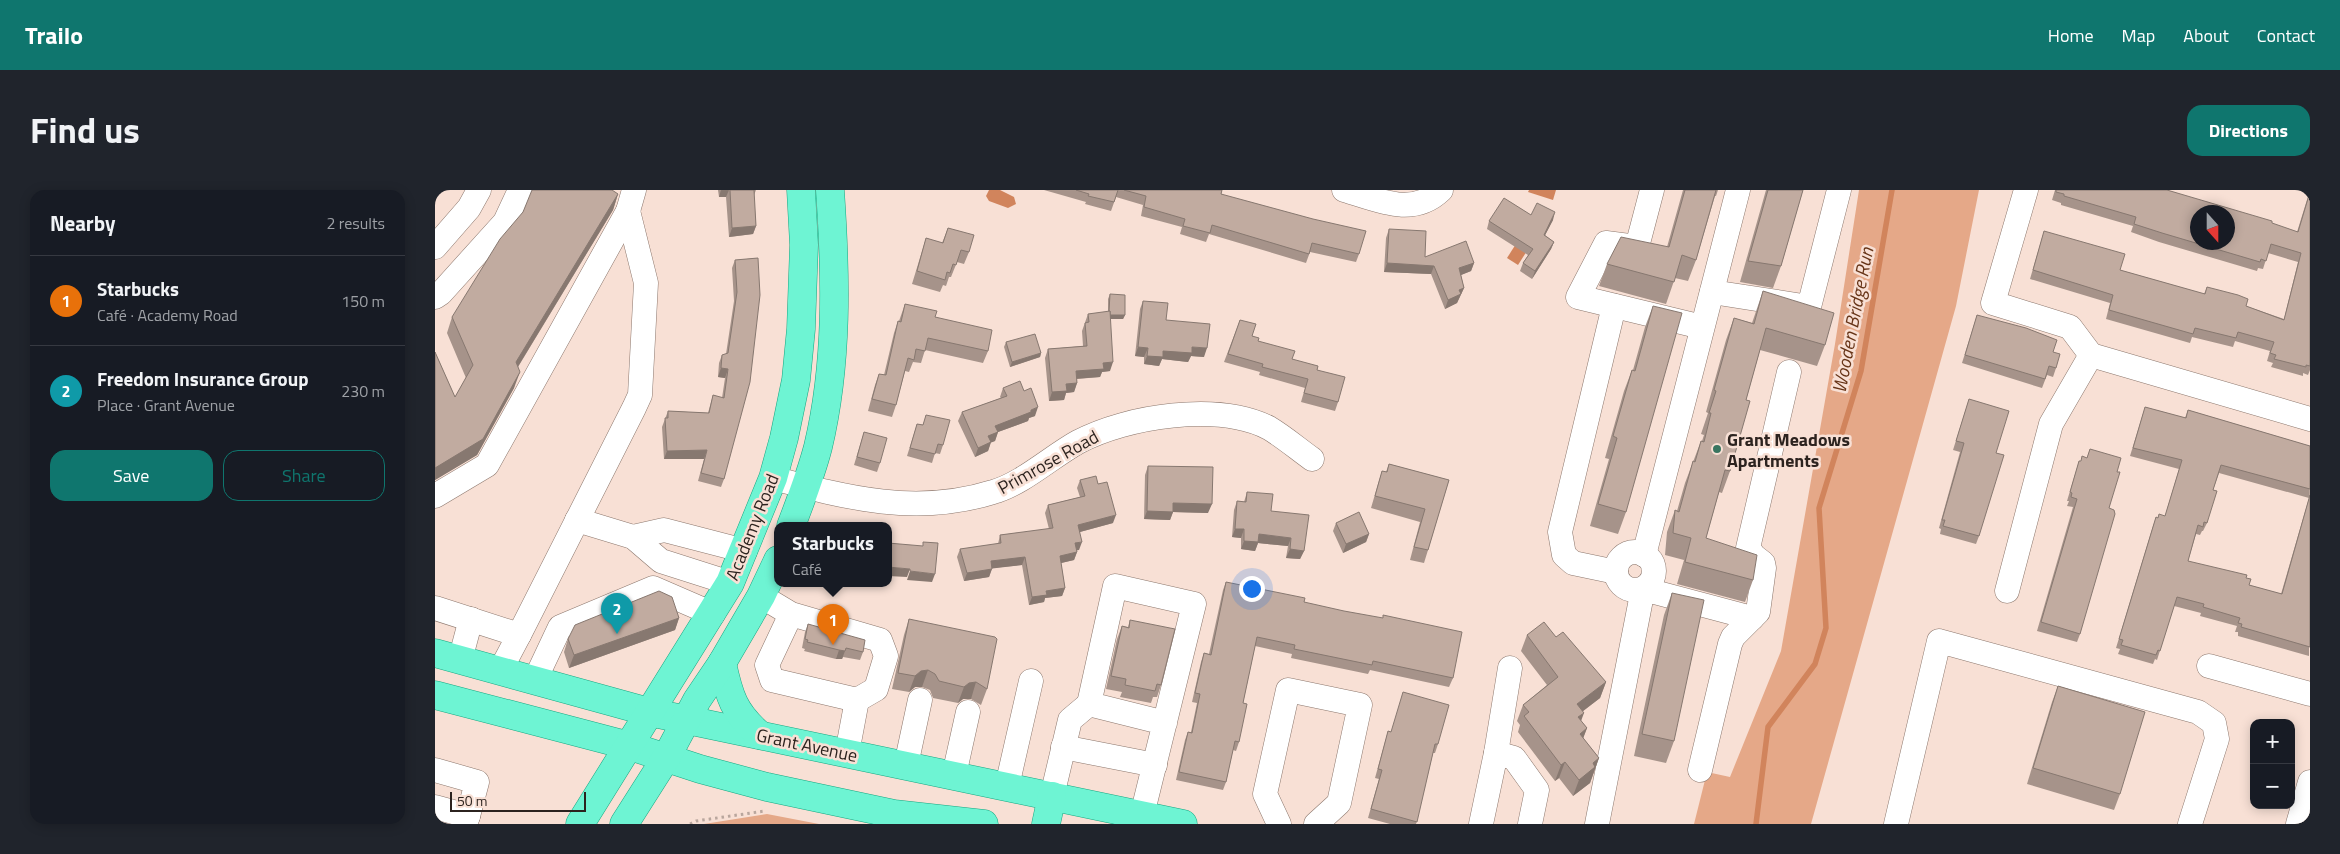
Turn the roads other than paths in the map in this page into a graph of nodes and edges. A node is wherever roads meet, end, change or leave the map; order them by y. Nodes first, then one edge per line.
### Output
1 (479, 190) edge
2 (520, 190) edge
3 (801, 190) edge
4 (830, 190) edge
5 (1344, 190) edge
6 (1441, 190) edge
7 (1653, 190) edge
8 (1738, 190) edge
9 (1839, 190) edge
10 (2026, 190) edge
11 (631, 200) edge
12 (435, 247) edge
13 (1712, 292) junction
14 (435, 297) edge
15 (1614, 306) junction
16 (1702, 327) junction
17 (2091, 355) junction
18 (1789, 372) dead end
19 (2310, 419) edge
20 (1313, 459) dead end
21 (773, 478) junction
22 (806, 486) junction
23 (435, 496) edge
24 (577, 520) junction
25 (792, 522) edge
26 (633, 538) junction
27 (745, 550) junction
28 (1644, 555) junction
29 (774, 568) edge
30 (1616, 572) junction
31 (730, 584) junction
32 (1643, 589) junction
33 (2007, 591) dead end
34 (761, 596) junction
35 (435, 608) edge
36 (713, 614) junction
37 (791, 614) junction
38 (1752, 618) junction
39 (471, 619) junction
40 (519, 635) junction
41 (448, 656) edge
42 (722, 663) junction
43 (2209, 666) dead end
44 (1510, 668) dead end
45 (500, 671) junction
46 (535, 680) junction
47 (1031, 681) dead end
48 (2310, 694) edge
49 (435, 695) edge
50 (857, 700) junction
51 (920, 700) dead end
52 (1089, 704) junction
53 (649, 712) junction
54 (967, 712) dead end
55 (687, 720) junction
56 (1165, 723) junction
57 (761, 735) junction
58 (630, 746) junction
59 (1063, 747) junction
60 (847, 753) junction
61 (1496, 753) junction
62 (666, 758) junction
63 (906, 765) junction
64 (1155, 765) junction
65 (435, 770) edge
66 (1701, 770) dead end
67 (954, 775) junction
68 (2310, 782) edge
69 (1007, 786) junction
70 (1052, 796) junction
71 (435, 807) edge
72 (893, 819) edge
73 (466, 820) edge
74 (1141, 820) edge
75 (580, 824) edge
76 (625, 824) edge
77 (984, 824) edge
78 (1045, 824) edge
79 (1183, 824) edge
80 (1279, 824) edge
81 (1316, 824) edge
82 (1481, 824) edge
83 (1530, 824) edge
84 (1597, 824) edge
85 (1896, 824) edge
86 (2190, 824) edge
87 (2298, 824) edge

1 - 12 street
2 - 14 street
3 - 21 main road, Academy Road
4 - 22 main road, Academy Road
5 - 6 street
7 - 15 street
8 - 13 street
9 - 13 street
10 - 17 street
11 - 23 street
11 - 24 street
13 - 16 street
15 - 16 street
15 - 30 street
16 - 28 street
17 - 19 street
17 - 33 street
18 - 38 street
20 - 22 street, Primrose Road
21 - 22 street, Primrose Road
21 - 27 main road, Academy Road
22 - 25 main road, Academy Road
24 - 26 street
24 - 40 street
26 - 27 street
26 - 31 street
27 - 31 main road, Academy Road
28 - 30 street
28 - 32 street
29 - 34 main road, Academy Road
30 - 32 street
31 - 36 main road, Academy Road
32 - 38 street
32 - 84 street
34 - 37 street
34 - 42 main road, Academy Road
35 - 39 street
36 - 46 street
36 - 53 main road, Academy Road
37 - 50 street
37 - 50 street
38 - 66 street
39 - 40 street
39 - 41 street
40 - 45 street
41 - 45 main road, Grant Avenue
42 - 55 main road, Academy Road
42 - 57 main road
43 - 48 street
44 - 61 street
45 - 46 main road, Grant Avenue
46 - 53 main road, Grant Avenue
47 - 69 street
49 - 58 main road
50 - 60 street
51 - 63 street
52 - 56 street
52 - 56 street
52 - 59 street
53 - 55 main road, Grant Avenue
53 - 58 main road, Academy Road
54 - 67 street
55 - 57 main road, Grant Avenue
55 - 62 main road, Academy Road
56 - 64 street
57 - 60 main road, Grant Avenue
58 - 62 main road
58 - 75 main road, Academy Road
59 - 64 street
59 - 70 street
60 - 63 main road, Grant Avenue
61 - 82 street
61 - 83 street
62 - 72 main road
62 - 76 main road, Academy Road
63 - 67 main road, Grant Avenue
64 - 74 street
65 - 73 street
67 - 69 main road, Grant Avenue
68 - 87 street
69 - 70 main road, Grant Avenue
70 - 74 main road, Grant Avenue
70 - 78 main road
71 - 73 street
72 - 77 main road
74 - 79 main road, Grant Avenue
80 - 81 street
85 - 86 street

